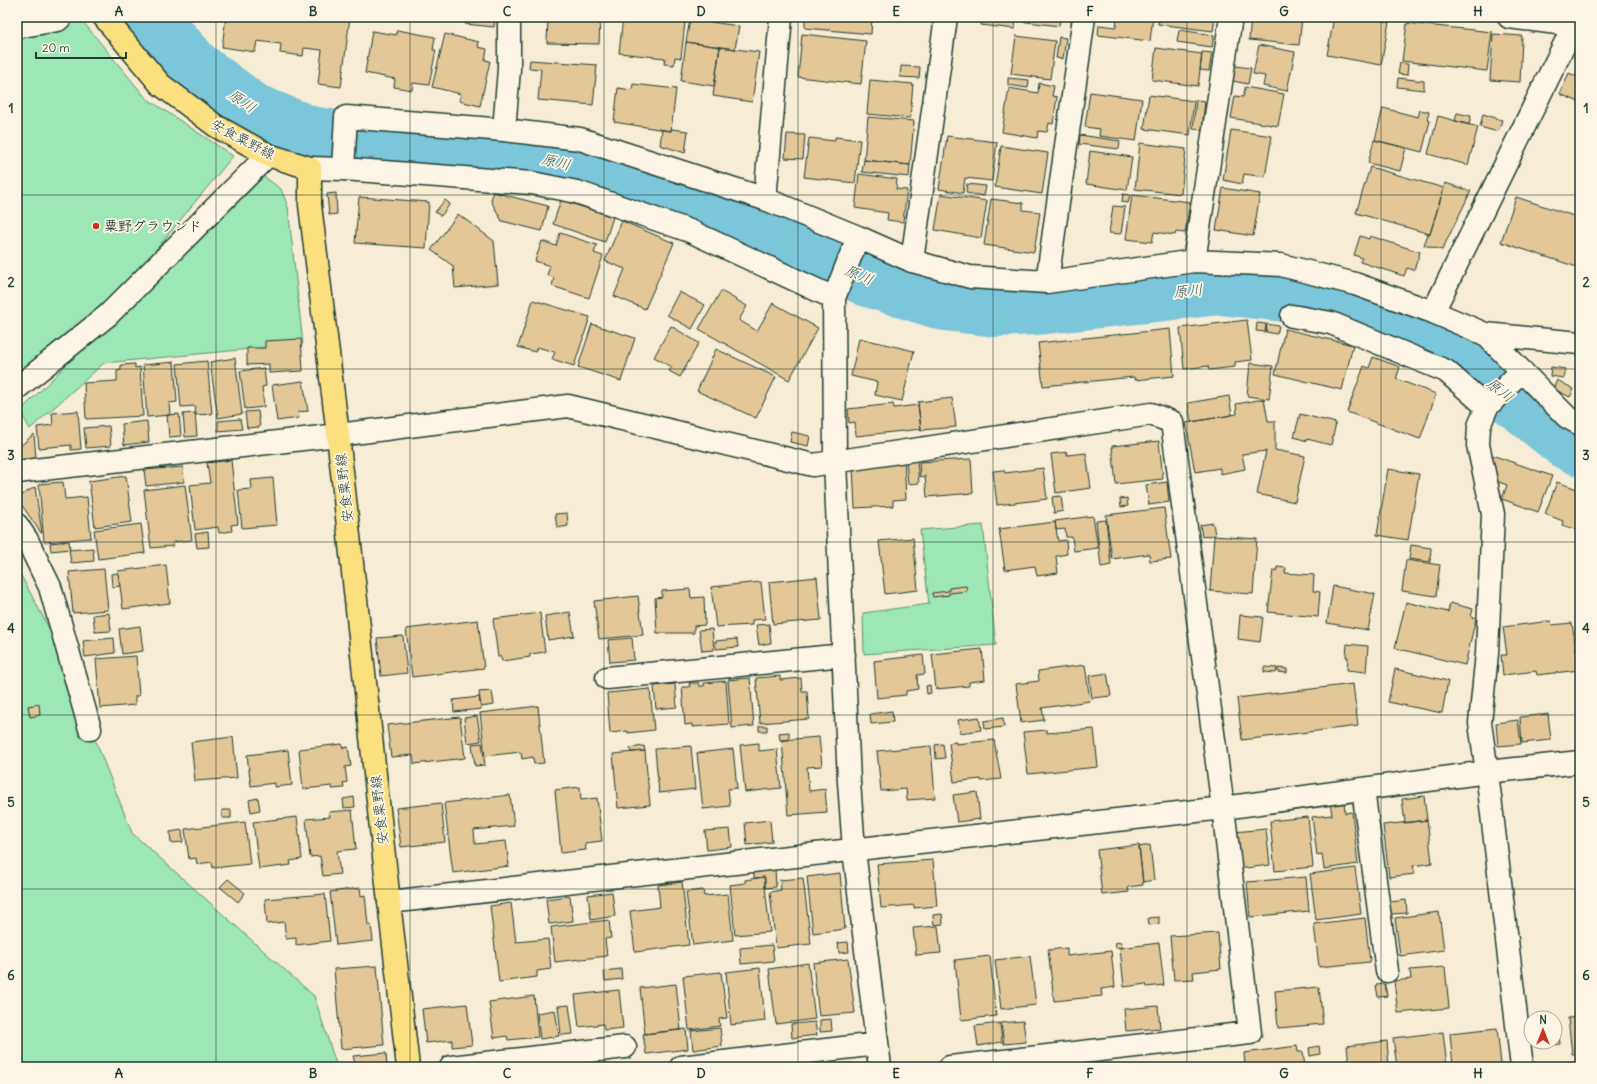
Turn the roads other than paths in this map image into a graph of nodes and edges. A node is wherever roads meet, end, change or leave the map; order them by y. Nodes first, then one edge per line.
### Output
1 (61, 17) edge
2 (104, 17) edge
3 (509, 17) edge
4 (782, 17) edge
5 (946, 17) edge
6 (1084, 17) edge
7 (1231, 17) edge
8 (1509, 17) edge
9 (1578, 22) edge
10 (17, 27) edge
11 (504, 130) junction
12 (268, 155) junction
13 (343, 165) junction
14 (310, 168) junction
15 (765, 199) junction
16 (858, 237) junction
17 (912, 261) junction
18 (1194, 261) junction
19 (1047, 282) junction
20 (837, 292) junction
21 (1432, 312) junction
22 (1292, 316) dead end
23 (1485, 334) junction
24 (1580, 343) edge
25 (1515, 377) junction
26 (17, 388) edge
27 (1490, 404) junction
28 (1580, 424) edge
29 (338, 435) junction
30 (835, 461) junction
31 (17, 472) edge
32 (17, 525) edge
33 (844, 655) junction
34 (607, 678) dead end
35 (90, 730) dead end
36 (1580, 762) edge
37 (1488, 772) junction
38 (1363, 789) junction
39 (1222, 808) junction
40 (854, 850) junction
41 (388, 902) junction
42 (1386, 971) dead end
43 (877, 1044) junction
44 (625, 1047) dead end
45 (408, 1067) edge
46 (451, 1067) edge
47 (681, 1067) edge
48 (880, 1067) edge
49 (950, 1067) edge
50 (1522, 1067) edge

1 - 10 street
2 - 12 main road, 安食粟野線
3 - 11 street
4 - 15 street
5 - 17 street
6 - 19 street
7 - 18 street
8 - 9 street
9 - 21 street
11 - 13 street
11 - 15 street
12 - 14 main road, 安食粟野線
12 - 26 street
13 - 14 street
13 - 20 street
14 - 29 main road, 安食粟野線
15 - 16 street
16 - 17 street
16 - 20 street
17 - 19 street
18 - 19 street
18 - 21 street
20 - 30 street
21 - 23 street
22 - 27 street
23 - 24 street
23 - 25 street
25 - 27 street
25 - 28 street
27 - 37 street
29 - 30 street
29 - 31 street
29 - 41 main road, 安食粟野線
30 - 33 street
30 - 39 street
32 - 35 street
33 - 34 street
33 - 40 street
36 - 37 street
37 - 38 street
37 - 50 street
38 - 39 street
38 - 42 street
39 - 40 street
39 - 49 street
40 - 41 street
40 - 43 street
41 - 45 main road, 安食粟野線
43 - 47 street
43 - 48 street
44 - 46 street

